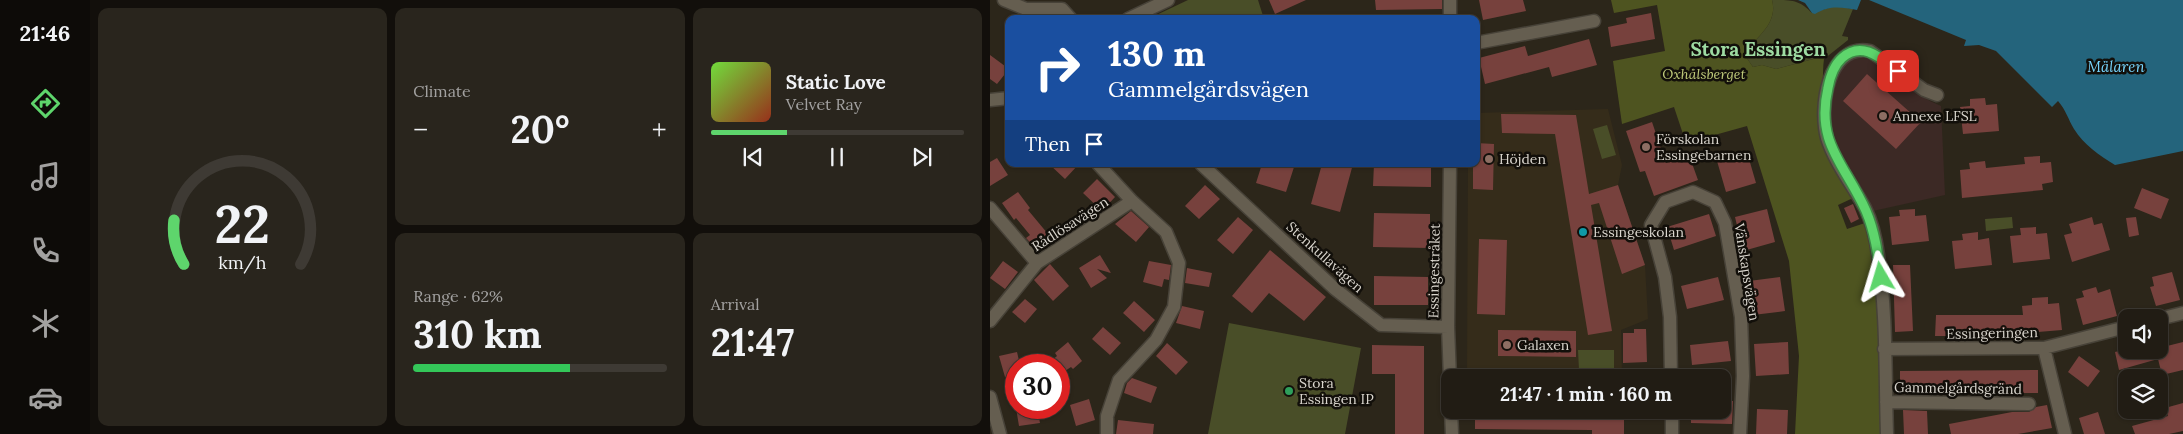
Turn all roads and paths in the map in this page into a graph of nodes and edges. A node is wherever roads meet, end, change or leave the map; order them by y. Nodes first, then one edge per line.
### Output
1 (1004, 0) edge
2 (1168, 0) edge
3 (1450, 0) edge
4 (1062, 4) edge
5 (1069, 15) edge
6 (1136, 15) edge
7 (1450, 15) edge
8 (1594, 21) dead end
9 (1480, 41) edge
10 (1937, 95) dead end
11 (1005, 98) edge
12 (990, 100) edge
13 (1101, 167) edge
14 (1204, 167) edge
15 (1450, 167) edge
16 (1132, 201) junction
17 (990, 208) edge
18 (1037, 263) junction
19 (2183, 313) edge
20 (2168, 317) edge
21 (990, 321) edge
22 (1448, 327) junction
23 (2118, 329) edge
24 (2044, 348) junction
25 (1884, 349) junction
26 (1450, 369) edge
27 (1671, 369) edge
28 (990, 398) edge
29 (1886, 402) junction
30 (2029, 404) dead end
31 (1451, 419) edge
32 (1672, 419) edge
33 (1000, 434) edge
34 (1106, 434) edge
35 (1452, 434) edge
36 (1672, 434) edge
37 (1740, 434) edge
38 (1887, 434) edge
39 (2065, 434) edge

1 - 4 street
2 - 6 street
3 - 7 street
4 - 5 street
8 - 9 street
10 - 25 street
11 - 12 street
13 - 16 street
14 - 22 street, Stenkullavägen
15 - 22 street, Essingestråket
16 - 18 street, Rådlösavägen
16 - 34 street
17 - 18 street
18 - 21 street, Rådlösavägen
19 - 20 street
22 - 26 street, Essingestråket
23 - 24 street, Essingeringen
24 - 25 street, Essingeringen
24 - 39 street
25 - 29 street
27 - 37 street, Vänskapsvägen
28 - 33 street
29 - 30 street, Gammelgårdsgränd
29 - 38 street
31 - 35 street
32 - 36 street

